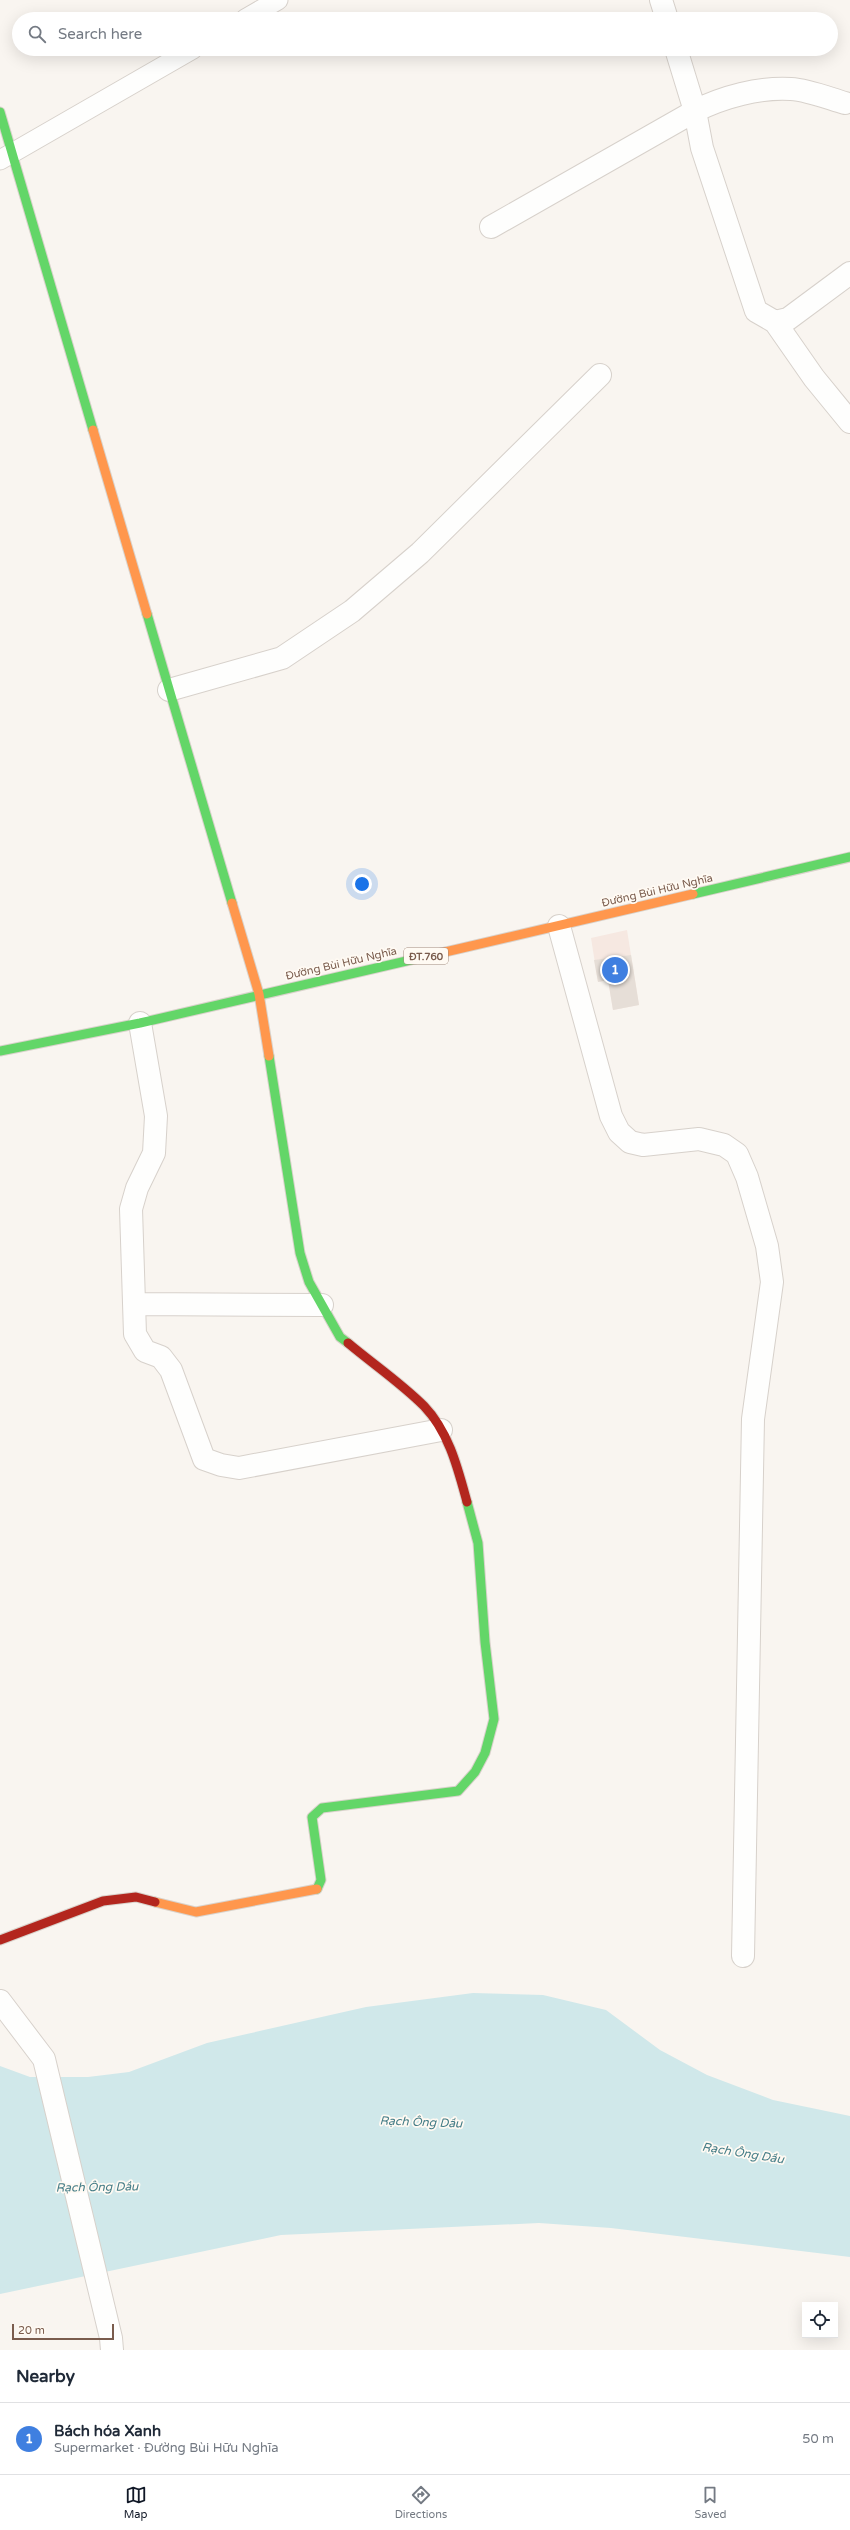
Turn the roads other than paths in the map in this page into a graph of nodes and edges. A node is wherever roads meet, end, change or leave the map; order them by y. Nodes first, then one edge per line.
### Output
1 (278, 0) edge
2 (661, 0) edge
3 (257, 12) edge
4 (665, 12) edge
5 (181, 56) edge
6 (678, 56) edge
7 (845, 103) dead end
8 (695, 111) junction
9 (0, 112) edge
10 (6, 156) edge
11 (491, 227) dead end
12 (850, 273) edge
13 (775, 322) junction
14 (600, 375) dead end
15 (850, 422) edge
16 (169, 690) junction
17 (850, 857) edge
18 (559, 926) junction
19 (259, 994) junction
20 (140, 1023) junction
21 (0, 1051) edge
22 (134, 1304) junction
23 (322, 1305) junction
24 (441, 1430) junction
25 (0, 1940) edge
26 (743, 1956) dead end
27 (0, 2001) edge
28 (112, 2344) edge

1 - 3 lane
2 - 4 street
5 - 10 lane
6 - 8 street
7 - 8 street
8 - 11 street
8 - 13 street
9 - 10 street
10 - 16 street
12 - 13 street
13 - 15 street
14 - 16 street
16 - 19 street
17 - 18 street, Đường Bùi Hữu Nghĩa / ĐT.760
18 - 19 street, Đường Bùi Hữu Nghĩa / ĐT.760
18 - 26 street
19 - 20 street, Đường Bùi Hữu Nghĩa / ĐT.760
19 - 23 street
20 - 21 street, Đường Bùi Hữu Nghĩa / ĐT.760
20 - 22 street
22 - 23 street
22 - 24 street
23 - 24 street
24 - 25 street
27 - 28 street

